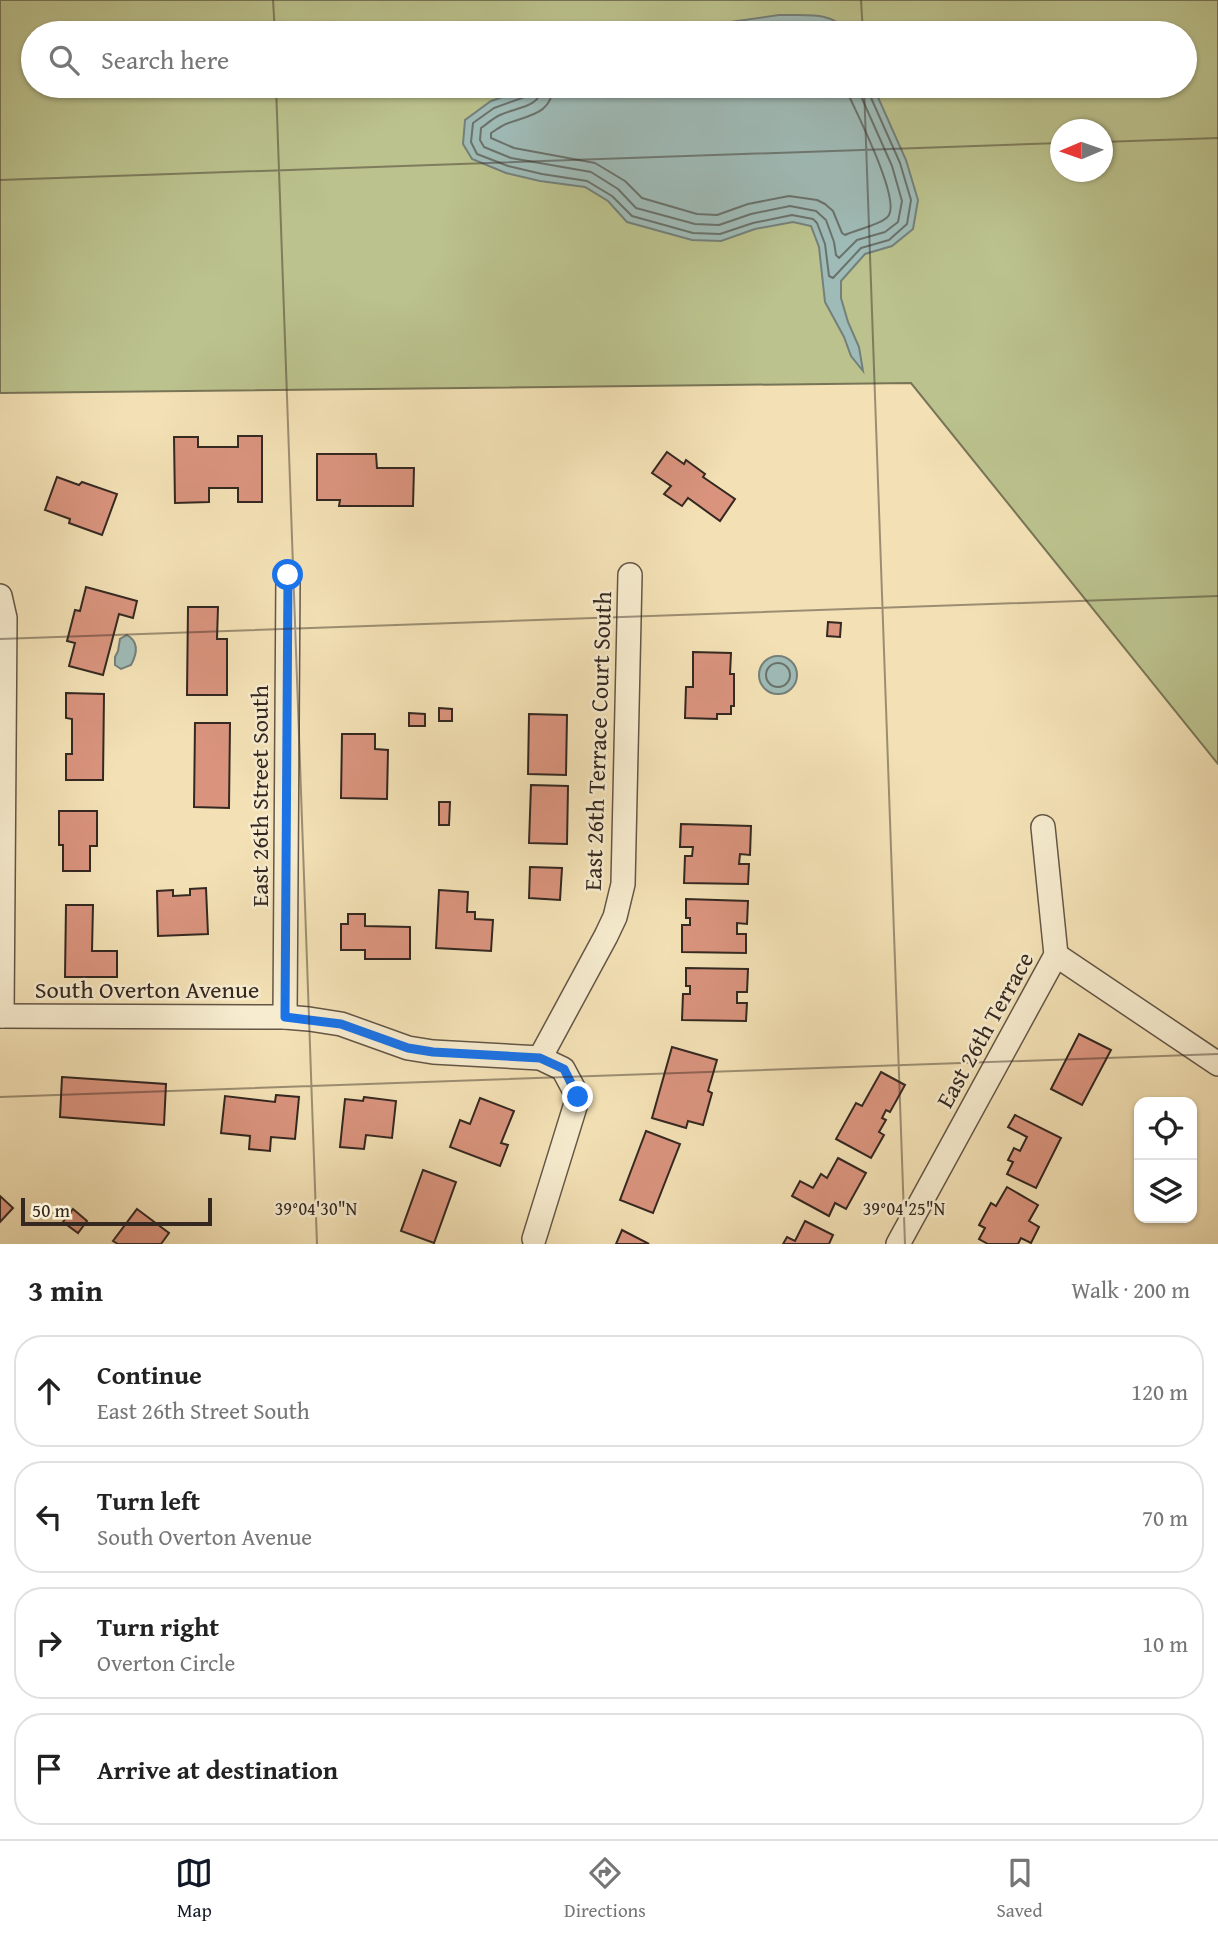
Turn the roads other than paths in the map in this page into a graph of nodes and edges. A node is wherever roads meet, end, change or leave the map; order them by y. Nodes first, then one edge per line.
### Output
1 (288, 575) dead end
2 (631, 575) dead end
3 (0, 596) edge
4 (1043, 827) dead end
5 (1056, 954) junction
6 (1, 1016) edge
7 (285, 1017) junction
8 (540, 1058) junction
9 (1218, 1064) edge
10 (534, 1239) dead end
11 (898, 1244) edge

1 - 7 street, East 26th Street South
2 - 8 street, East 26th Terrace Court South
3 - 6 street
4 - 5 street, East 26th Terrace
5 - 9 street
5 - 11 street, East 26th Terrace
6 - 7 street, South Overton Avenue
7 - 8 street, South Overton Avenue
8 - 10 street

